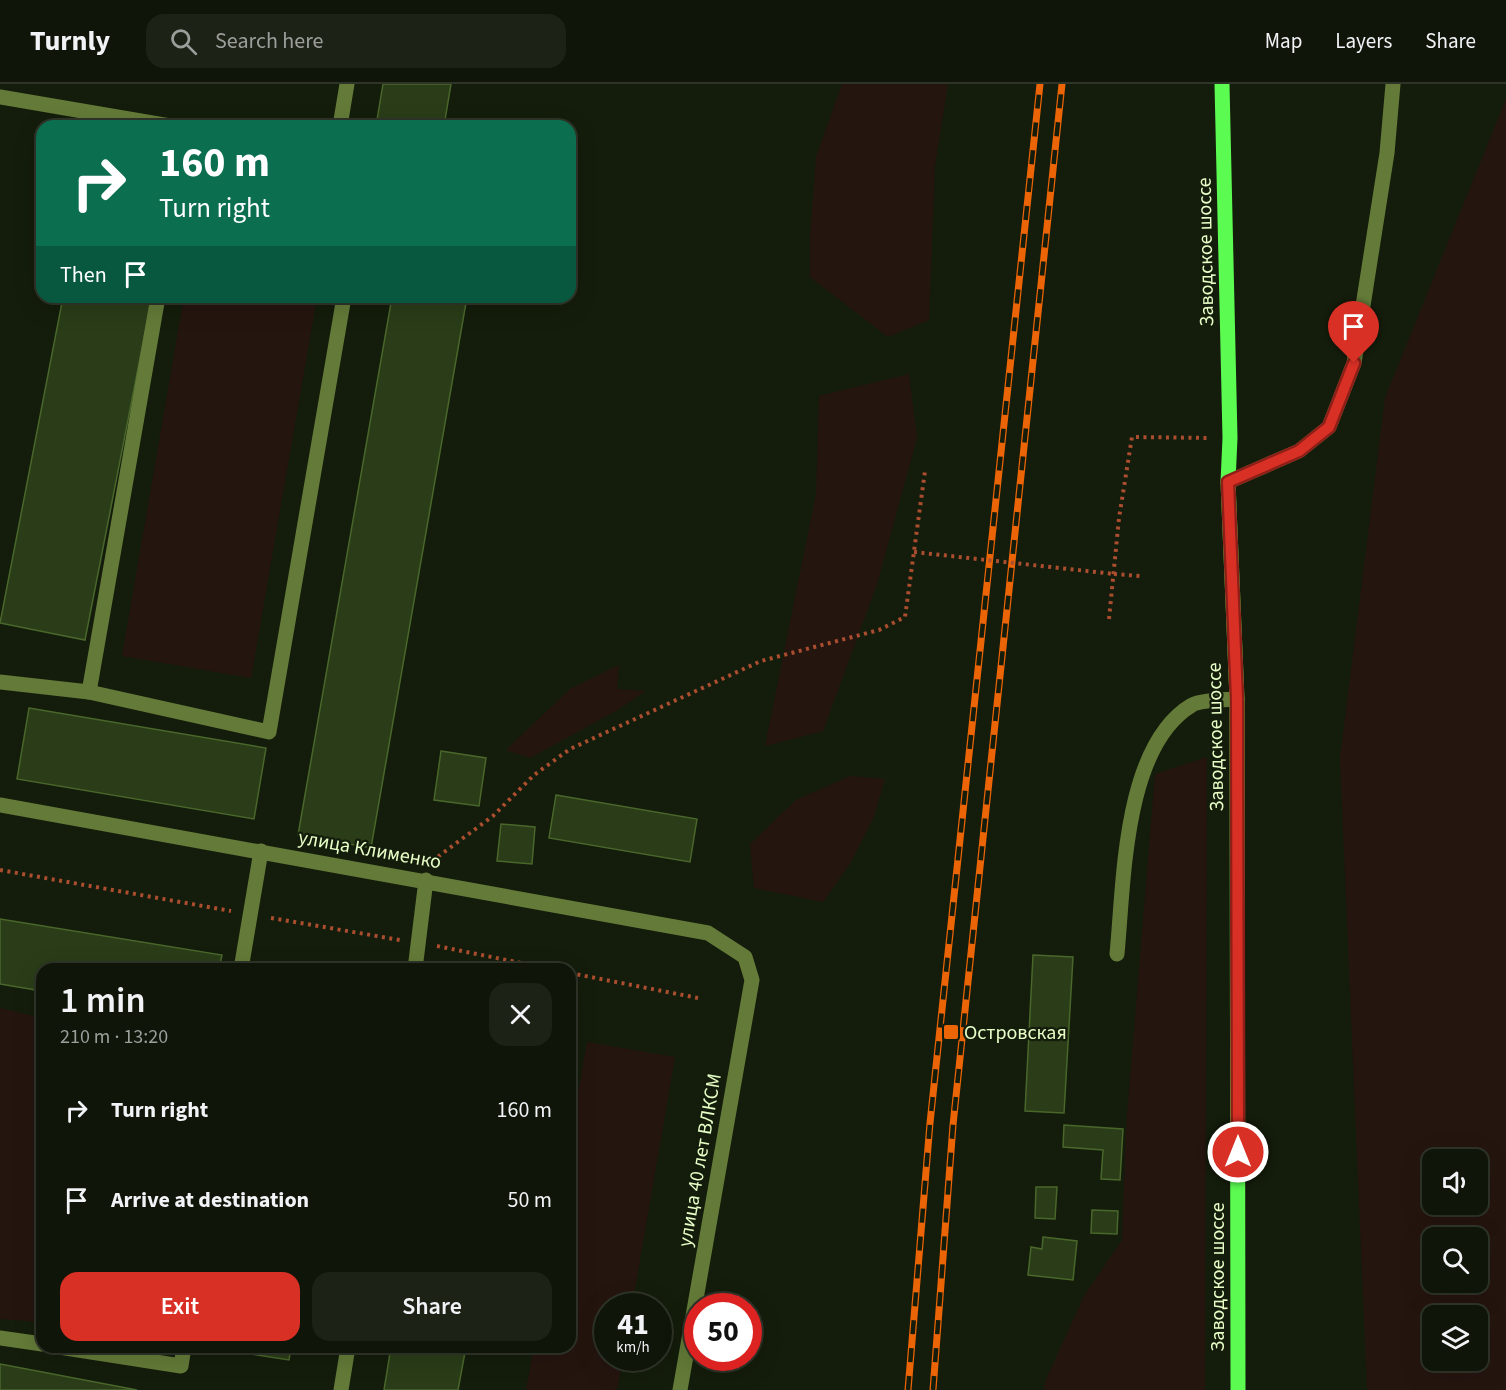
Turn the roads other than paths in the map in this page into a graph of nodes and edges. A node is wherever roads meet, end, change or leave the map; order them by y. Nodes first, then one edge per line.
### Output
1 (347, 84) edge
2 (1222, 84) edge
3 (1393, 84) edge
4 (0, 97) edge
5 (135, 120) edge
6 (341, 120) edge
7 (157, 303) edge
8 (343, 303) edge
9 (1228, 482) junction
10 (0, 682) edge
11 (89, 692) junction
12 (1237, 699) junction
13 (0, 805) edge
14 (261, 851) junction
15 (426, 873) junction
16 (730, 946) joint
17 (1117, 954) dead end
18 (242, 963) edge
19 (416, 963) edge
20 (0, 1338) edge
21 (36, 1343) edge
22 (98, 1353) edge
23 (183, 1353) edge
24 (347, 1353) edge
25 (340, 1390) edge
26 (680, 1390) edge
27 (1238, 1390) edge

1 - 6 street
2 - 9 main road, Заводское шоссе
3 - 9 street
4 - 5 street
7 - 11 street
8 - 11 street
9 - 12 main road, Заводское шоссе
10 - 11 street
12 - 17 street
12 - 27 main road, Заводское шоссе
13 - 14 street, улица Клименко
14 - 15 street, улица Клименко
14 - 18 street
15 - 16 street, улица Клименко
15 - 19 street
16 - 26 street, улица 40 лет ВЛКСМ
20 - 21 street
22 - 23 street
24 - 25 street

